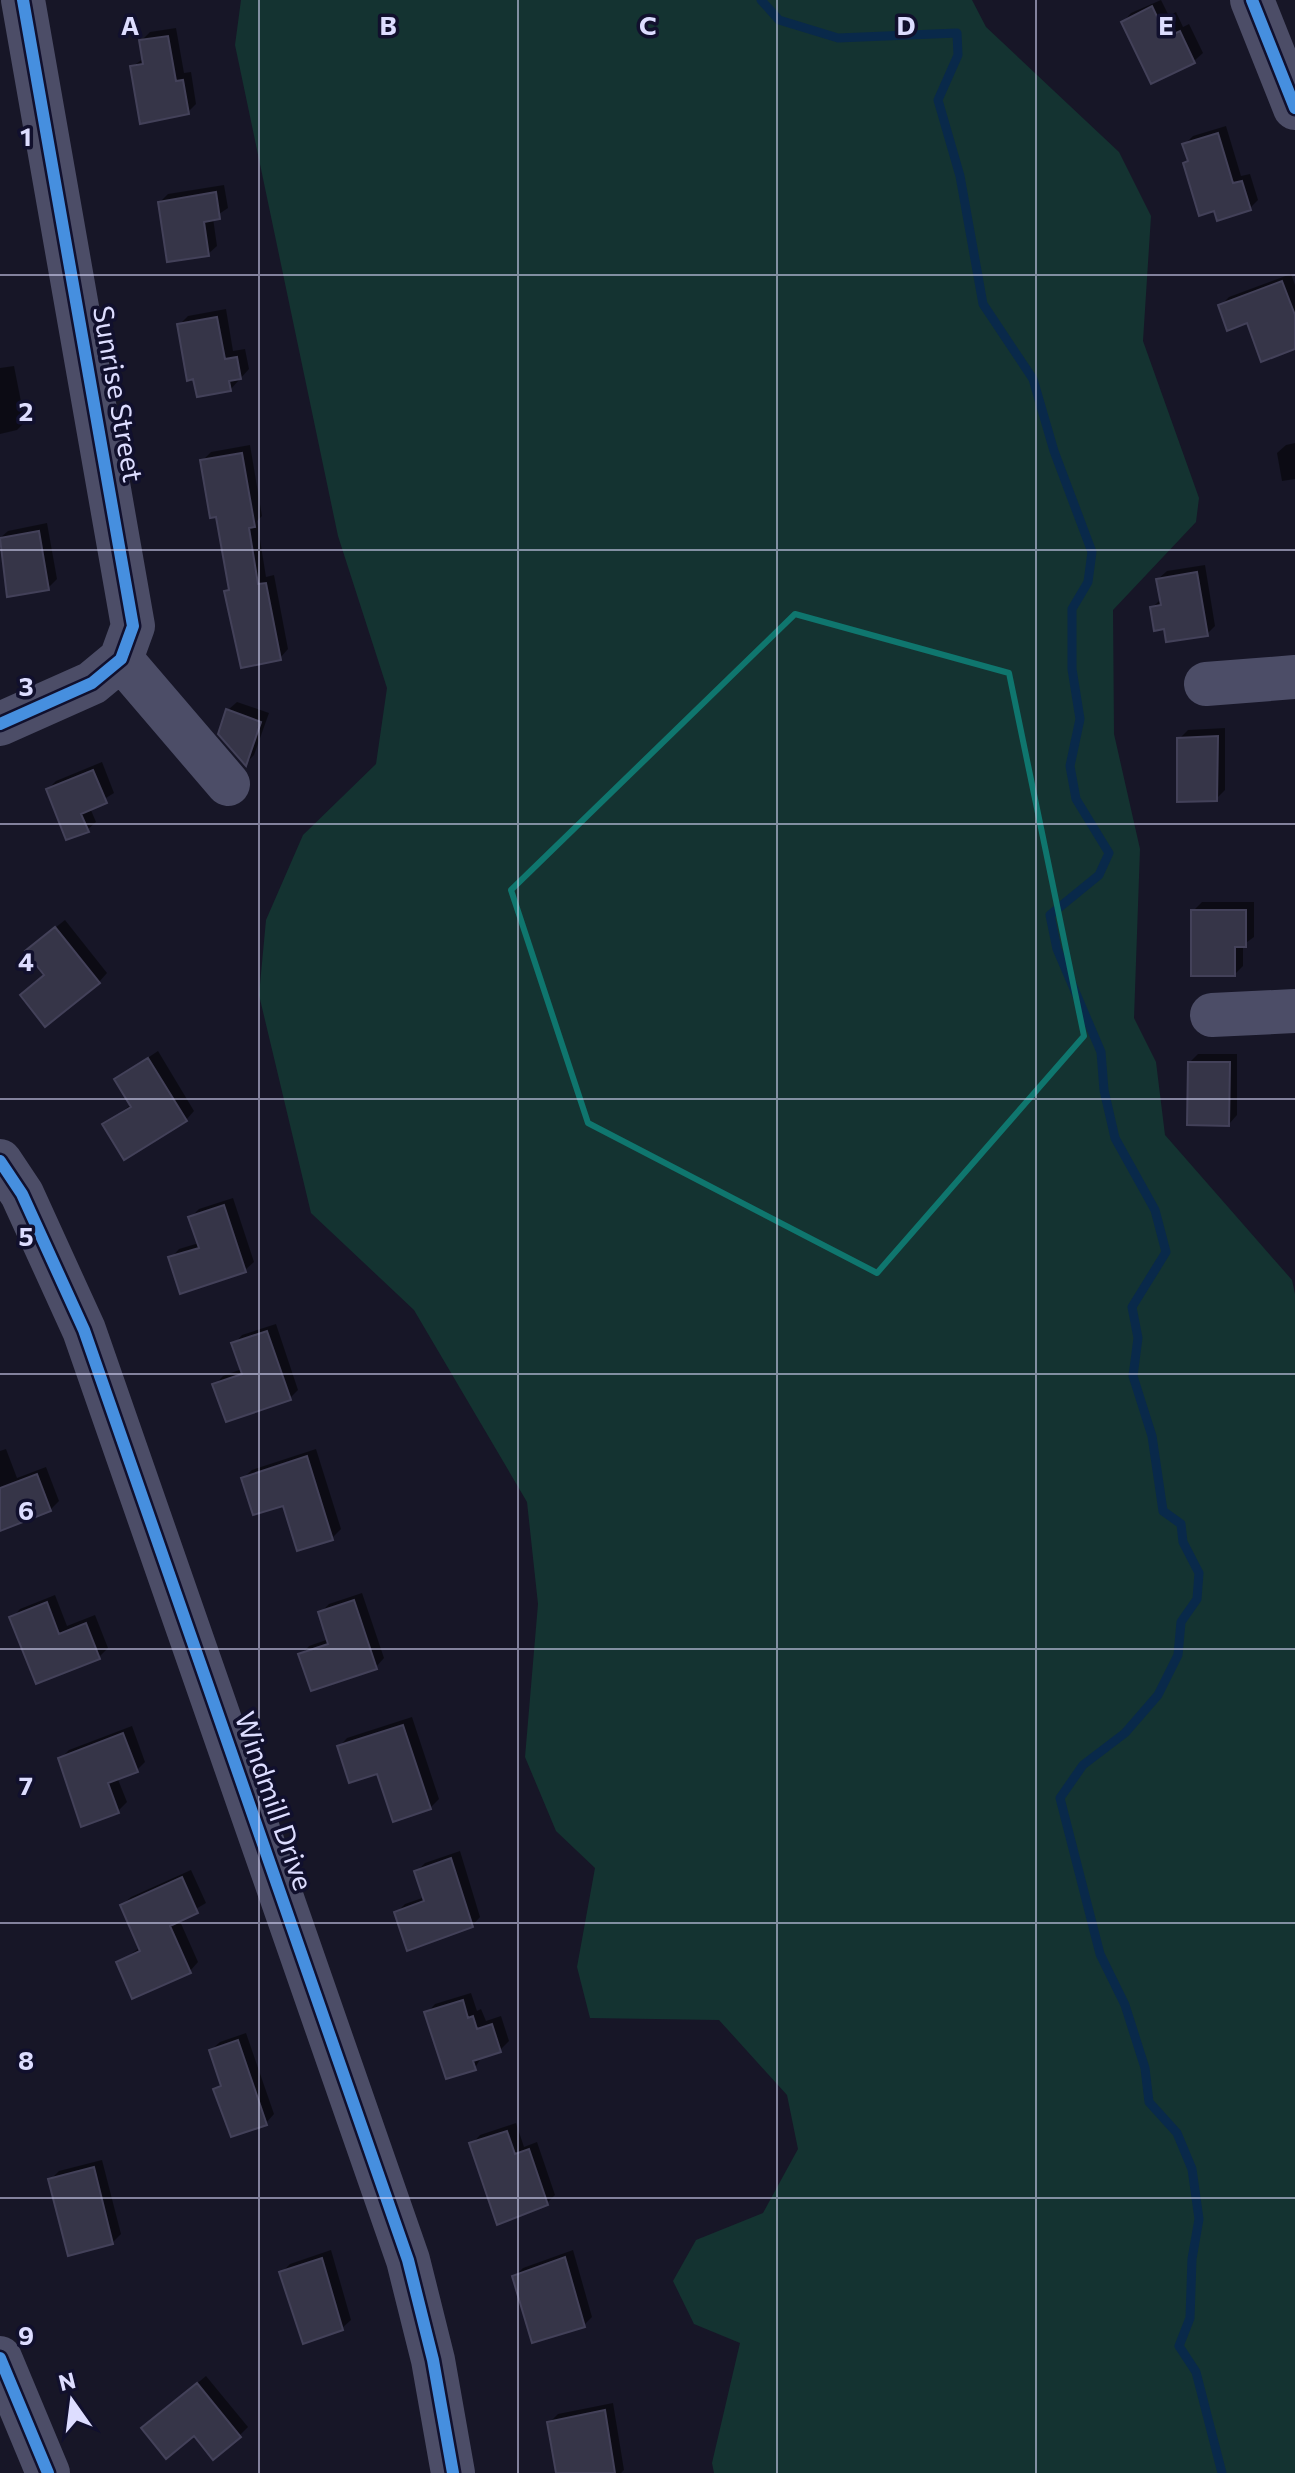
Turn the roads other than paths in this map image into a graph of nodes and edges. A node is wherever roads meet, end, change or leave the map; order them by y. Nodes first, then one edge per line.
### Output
1 (23, 0) edge
2 (1252, 0) edge
3 (1295, 108) edge
4 (121, 659) junction
5 (1295, 677) edge
6 (1206, 684) dead end
7 (0, 724) edge
8 (228, 784) dead end
9 (1295, 1011) edge
10 (1212, 1015) dead end
11 (0, 1161) edge
12 (0, 2358) edge
13 (48, 2473) edge
14 (453, 2473) edge

1 - 4 street, Sunrise Street
2 - 3 street
4 - 7 street
4 - 8 street
5 - 6 street
9 - 10 street
11 - 14 street, Windmill Drive
12 - 13 street

